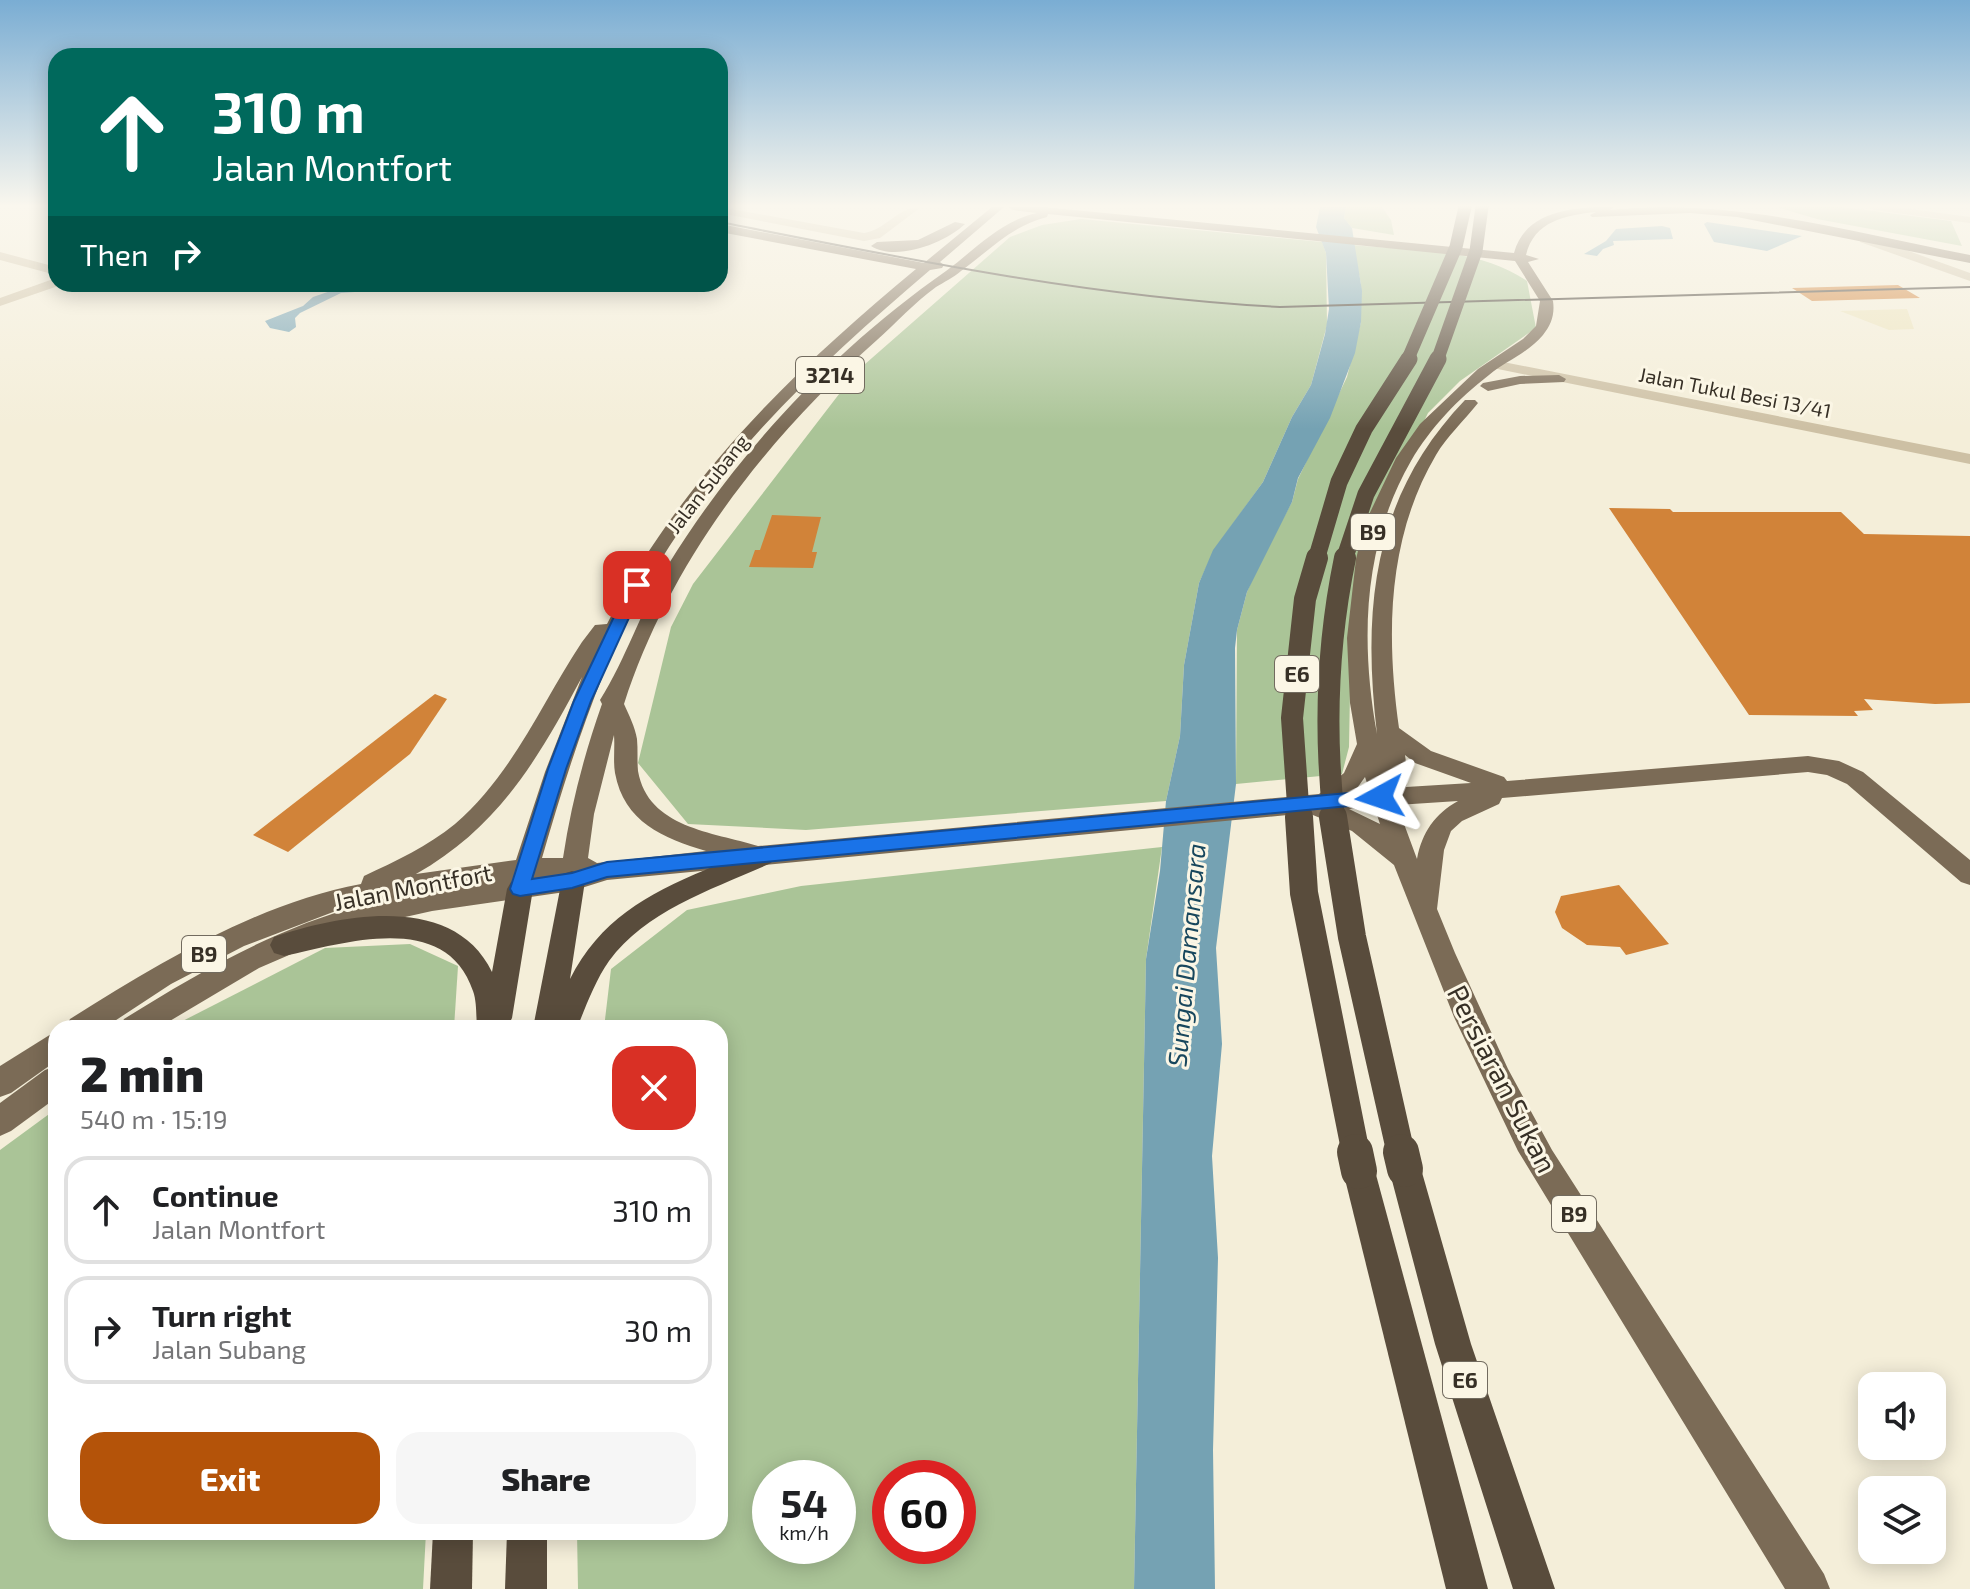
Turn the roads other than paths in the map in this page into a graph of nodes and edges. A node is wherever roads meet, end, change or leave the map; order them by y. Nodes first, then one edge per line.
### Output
1 (45, 281) edge
2 (899, 281) edge
3 (915, 281) edge
4 (925, 281) edge
5 (1442, 281) edge
6 (1466, 281) edge
7 (1541, 281) edge
8 (901, 289) junction
9 (0, 299) edge
10 (1541, 358) dead end
11 (1503, 365) junction
12 (1564, 378) junction
13 (1488, 386) junction
14 (1970, 456) edge
15 (637, 585) junction
16 (611, 700) junction
17 (1389, 732) junction
18 (1367, 746) junction
19 (1517, 789) junction
20 (1380, 797) junction
21 (1317, 803) junction
22 (762, 856) junction
23 (573, 873) junction
24 (1410, 875) junction
25 (1970, 875) edge
26 (523, 878) junction
27 (338, 899) junction
28 (1426, 915) junction
29 (284, 945) junction
30 (92, 1020) edge
31 (146, 1020) edge
32 (493, 1020) edge
33 (496, 1020) edge
34 (549, 1020) edge
35 (566, 1020) edge
36 (48, 1050) edge
37 (0, 1083) edge
38 (48, 1086) edge
39 (0, 1121) edge
40 (453, 1540) edge
41 (527, 1540) edge
42 (1465, 1583) edge
43 (451, 1589) edge
44 (526, 1589) edge
45 (1534, 1589) edge
46 (1809, 1589) edge

1 - 9 street
2 - 8 main road
3 - 8 main road, Jalan Subang / 3214
4 - 16 main road, Jalan Subang / 3214
5 - 42 highway, E6, bridge
6 - 45 highway, E6, bridge
7 - 11 main road, Persiaran Sukan / B9
8 - 15 main road, Jalan Subang / 3214
10 - 12 main road
11 - 12 street, Jalan Tukul Besi 13/41
11 - 13 main road, Persiaran Sukan / B9
11 - 18 main road, Persiaran Sukan / B9
12 - 13 main road
12 - 14 street, Jalan Tukul Besi 13/41
13 - 17 main road, Persiaran Sukan / B9
15 - 26 main road, Jalan Subang / 3214
15 - 27 main road
16 - 22 main road
16 - 23 main road, Jalan Subang / 3214
17 - 19 main road
17 - 20 main road, Persiaran Sukan / B9
18 - 20 main road, Persiaran Sukan / B9
18 - 21 main road
19 - 20 main road
19 - 25 main road
19 - 28 main road
20 - 21 main road, B9
20 - 24 main road, Persiaran Sukan / B9
21 - 22 main road, B9
21 - 24 main road
22 - 23 main road, Jalan Montfort / B9
22 - 35 highway
23 - 26 main road, Jalan Montfort / B9
23 - 34 highway
24 - 28 main road, Persiaran Sukan / B9
26 - 27 main road, Jalan Montfort / B9
26 - 29 main road, Jalan Montfort / B9
26 - 33 highway
27 - 30 main road, Jalan Montfort / B9
28 - 46 main road, Persiaran Sukan / B9
29 - 31 main road, Jalan Montfort / B9
29 - 32 highway
36 - 37 main road
38 - 39 main road
40 - 43 highway
41 - 44 highway

